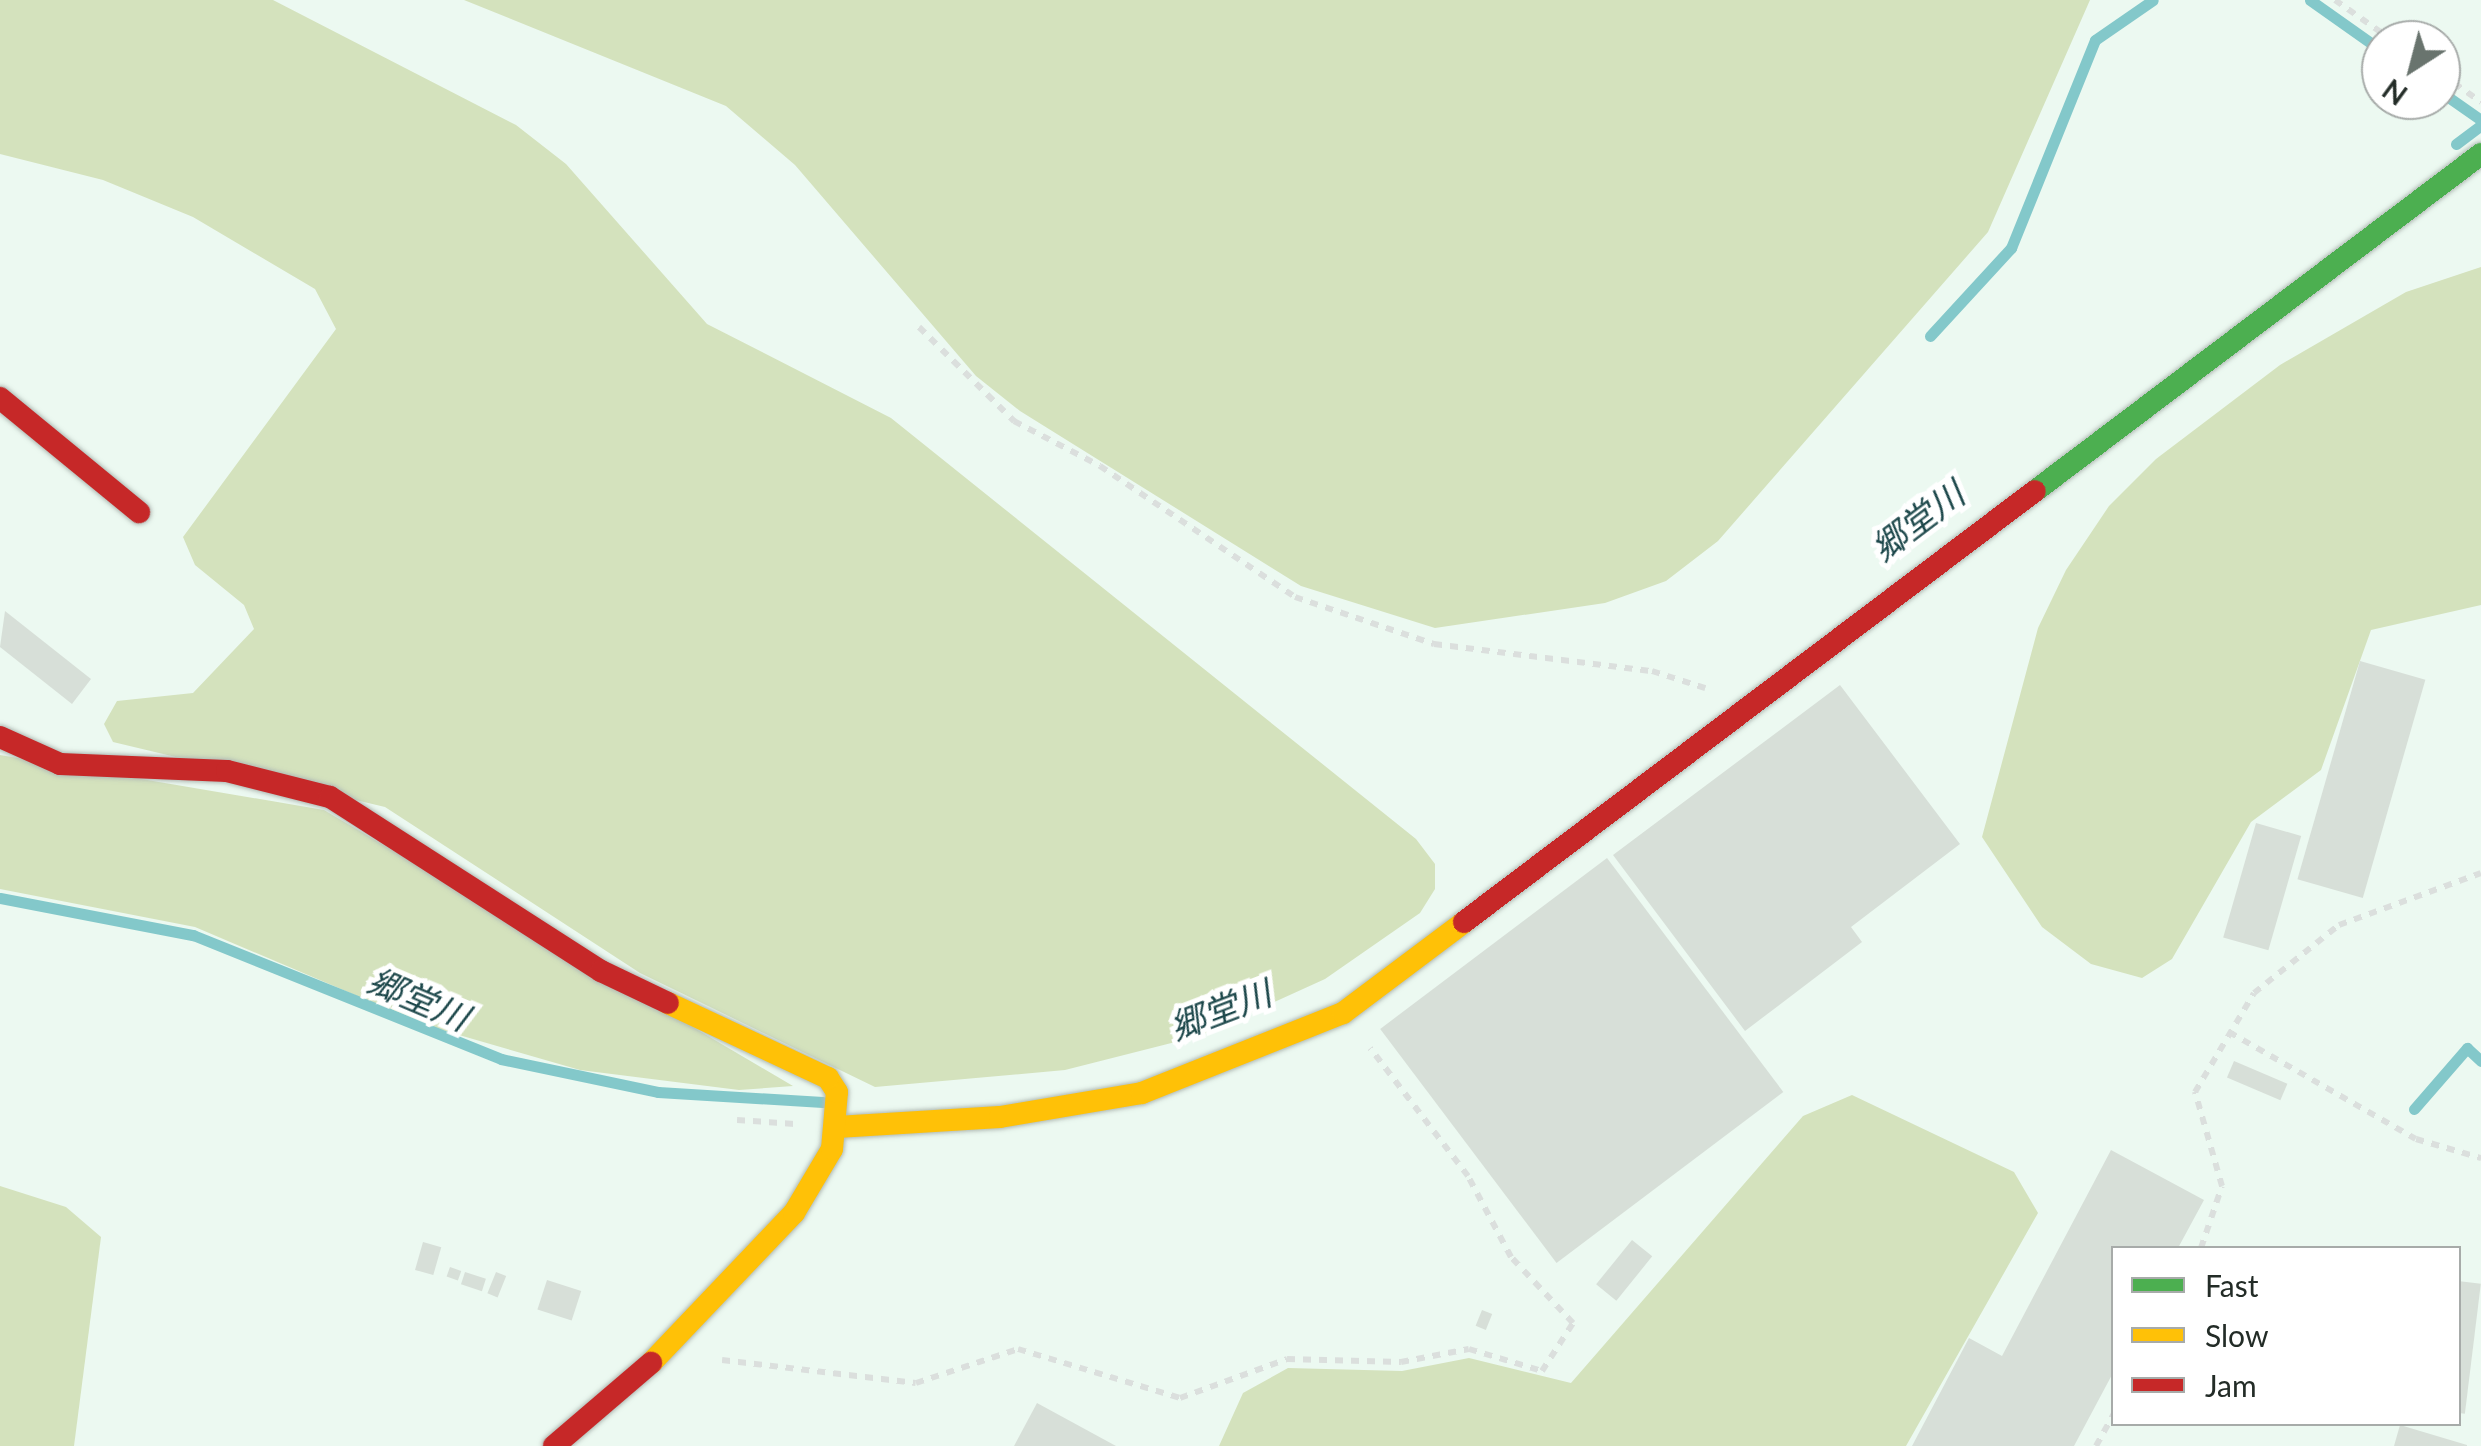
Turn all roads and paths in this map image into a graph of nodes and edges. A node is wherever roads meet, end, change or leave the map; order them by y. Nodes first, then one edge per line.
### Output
1 (2335, 0) edge
2 (2364, 20) edge
3 (2481, 154) edge
4 (919, 328) dead end
5 (0, 398) edge
6 (139, 512) dead end
7 (1710, 694) dead end
8 (0, 737) edge
9 (2481, 873) edge
10 (1343, 1013) junction
11 (2229, 1032) junction
12 (837, 1128) junction
13 (2481, 1158) edge
14 (2202, 1246) edge
15 (674, 1344) junction
16 (2111, 1418) edge
17 (554, 1446) edge
18 (2096, 1446) edge

1 - 2 path
3 - 10 street
4 - 7 path
5 - 6 street
8 - 12 street
9 - 11 path
10 - 12 street
10 - 15 path
11 - 13 path
11 - 14 path
12 - 15 street
15 - 17 street
16 - 18 path

